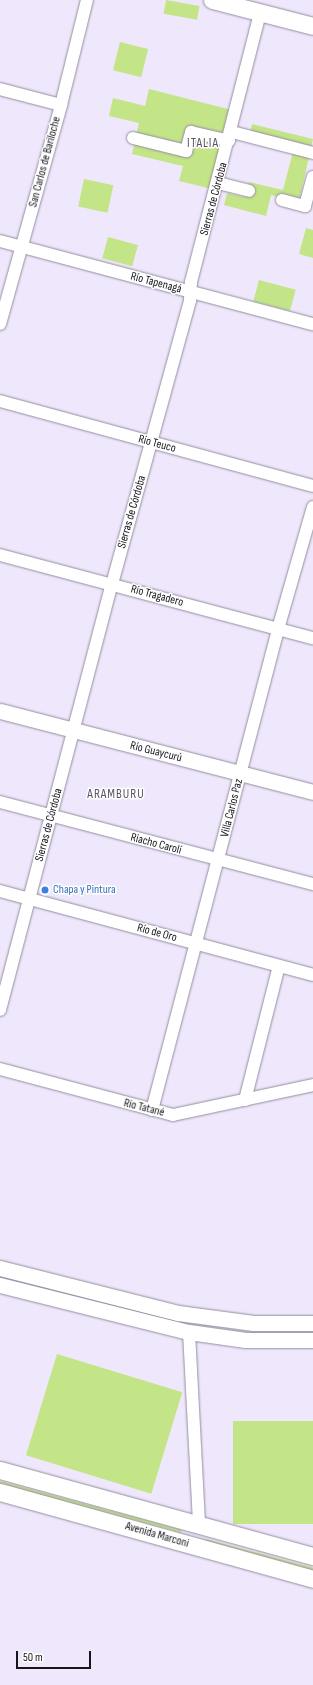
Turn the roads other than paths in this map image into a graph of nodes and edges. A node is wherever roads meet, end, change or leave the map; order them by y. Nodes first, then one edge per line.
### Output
1 (87, 0) edge
2 (212, 0) edge
3 (258, 6) edge
4 (312, 21) edge
5 (0, 89) edge
6 (61, 105) junction
7 (230, 137) junction
8 (133, 138) dead end
9 (313, 153) edge
10 (313, 177) edge
11 (218, 183) junction
12 (249, 192) dead end
13 (282, 200) dead end
14 (0, 241) edge
15 (20, 247) junction
16 (191, 292) junction
17 (0, 324) edge
18 (313, 324) edge
19 (0, 401) edge
20 (151, 442) junction
21 (313, 486) edge
22 (313, 507) edge
23 (0, 555) edge
24 (112, 584) junction
25 (278, 630) junction
26 (313, 638) edge
27 (0, 711) edge
28 (73, 731) junction
29 (240, 773) junction
30 (313, 792) edge
31 (0, 802) edge
32 (52, 816) junction
33 (218, 860) junction
34 (313, 884) edge
35 (0, 892) edge
36 (28, 899) junction
37 (197, 944) junction
38 (279, 966) junction
39 (313, 975) edge
40 (0, 1010) edge
41 (0, 1069) edge
42 (313, 1086) edge
43 (245, 1100) junction
44 (152, 1110) junction
45 (0, 1268) edge
46 (0, 1285) edge
47 (313, 1323) edge
48 (189, 1332) junction
49 (313, 1340) edge
50 (0, 1470) edge
51 (0, 1492) edge
52 (199, 1526) junction
53 (194, 1546) junction
54 (313, 1556) edge
55 (313, 1579) edge

1 - 6 street, San Carlos de Bariloche
2 - 3 main road
3 - 4 main road
3 - 7 street, Sierras de Córdoba
5 - 6 street
6 - 15 street, San Carlos de Bariloche
7 - 8 street
7 - 9 street
7 - 11 street, Sierras de Córdoba
10 - 13 street
11 - 12 street
11 - 16 street, Sierras de Córdoba
14 - 15 street, Río Tapenagá
15 - 16 street, Río Tapenagá
15 - 17 street, San Carlos de Bariloche
16 - 18 street, Río Tapenagá
16 - 20 street, Sierras de Córdoba
19 - 20 street, Río Teuco
20 - 21 street, Río Teuco
20 - 24 street, Sierras de Córdoba
22 - 25 street, Villa Carlos Paz
23 - 24 street, Río Tragadero
24 - 25 street, Río Tragadero
24 - 28 street, Sierras de Córdoba
25 - 26 street, Río Tragadero
25 - 29 street, Villa Carlos Paz
27 - 28 street, Río Guaycurú
28 - 29 street, Río Guaycurú
28 - 32 street, Sierras de Córdoba
29 - 30 street, Río Guaycurú
29 - 33 street, Villa Carlos Paz
31 - 32 street, Riacho Carolí
32 - 33 street, Riacho Carolí
32 - 36 street, Sierras de Córdoba
33 - 34 street, Riacho Carolí
33 - 37 street, Villa Carlos Paz
35 - 36 street, Río de Oro
36 - 37 street, Río de Oro
36 - 40 street, Sierras de Córdoba
37 - 38 street, Río de Oro
37 - 44 street, Villa Carlos Paz
38 - 39 street, Río de Oro
38 - 43 street
41 - 44 street, Río Tatané
42 - 43 street, Río Tatané
43 - 44 street, Río Tatané
45 - 47 street
46 - 48 street
48 - 49 street
48 - 52 street
50 - 52 main road, Avenida Marconi
51 - 53 main road, Avenida Marconi
52 - 53 main road
52 - 54 main road, Avenida Marconi
53 - 55 main road, Avenida Marconi

